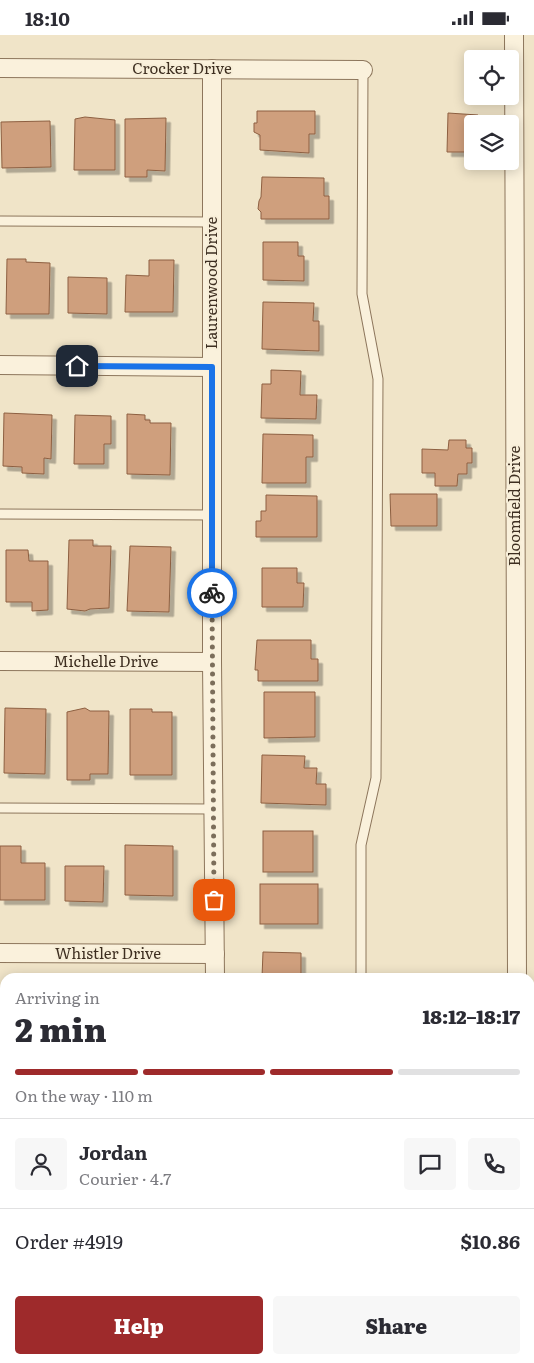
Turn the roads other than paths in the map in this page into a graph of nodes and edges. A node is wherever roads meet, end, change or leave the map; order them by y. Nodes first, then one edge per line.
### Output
1 (514, 35) edge
2 (0, 68) edge
3 (212, 69) junction
4 (364, 70) joint
5 (0, 221) edge
6 (212, 222) junction
7 (0, 365) edge
8 (212, 367) junction
9 (0, 514) edge
10 (212, 515) junction
11 (0, 661) edge
12 (212, 662) junction
13 (0, 808) edge
14 (213, 809) junction
15 (0, 953) edge
16 (215, 954) junction
17 (215, 973) edge
18 (361, 973) edge
19 (517, 973) edge

1 - 19 street, Bloomfield Drive
2 - 3 street, Crocker Drive
3 - 4 street, Crocker Drive
3 - 6 street, Laurenwood Drive
4 - 18 lane
5 - 6 lane
6 - 8 street, Laurenwood Drive
7 - 8 street
8 - 10 street, Laurenwood Drive
9 - 10 lane
10 - 12 street, Laurenwood Drive
11 - 12 street, Michelle Drive
12 - 14 street, Laurenwood Drive
13 - 14 lane
14 - 16 street, Laurenwood Drive
15 - 16 street, Whistler Drive
16 - 17 street, Laurenwood Drive

